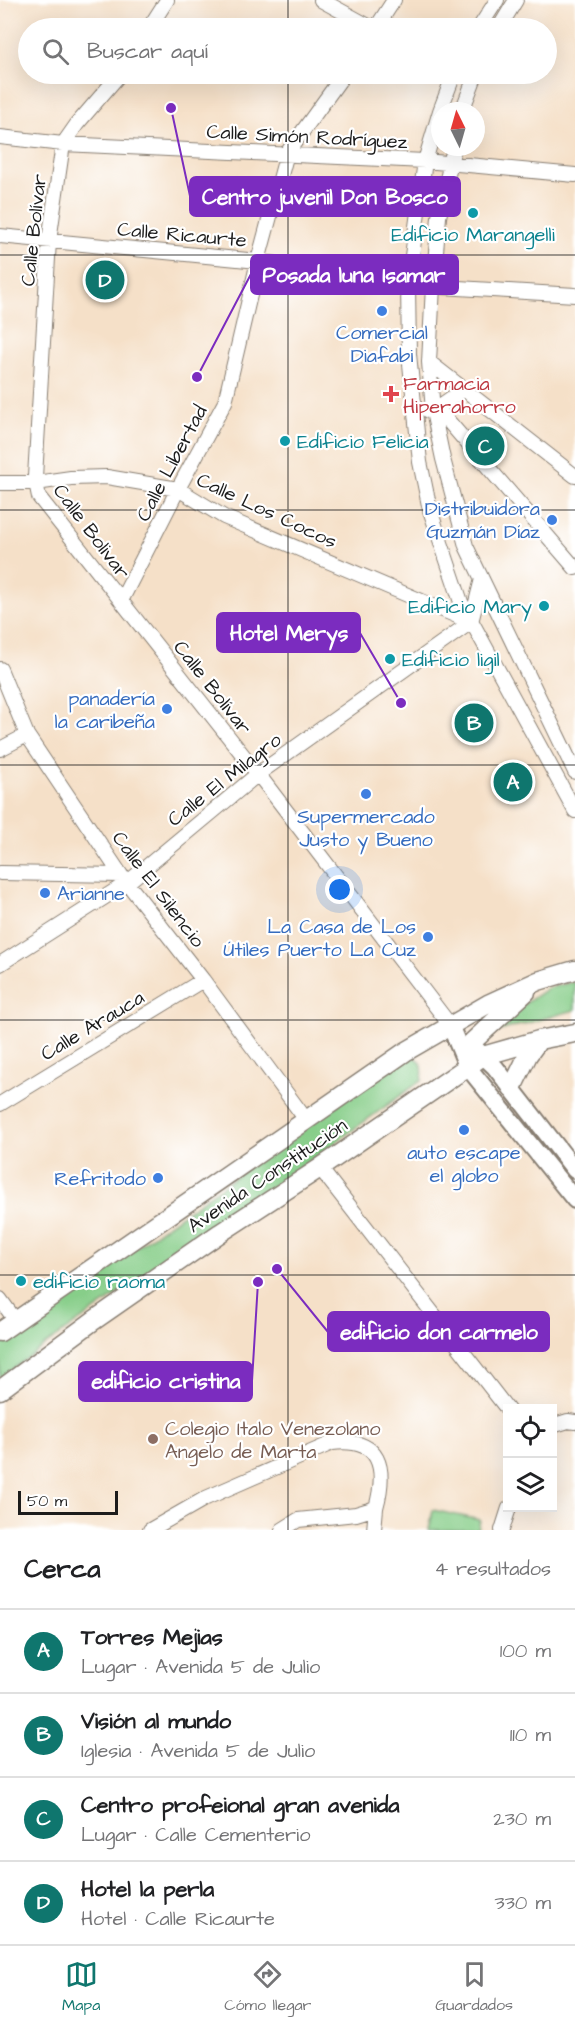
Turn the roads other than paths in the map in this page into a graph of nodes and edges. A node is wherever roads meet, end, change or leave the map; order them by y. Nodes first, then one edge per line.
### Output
1 (167, 0) edge
2 (321, 0) edge
3 (394, 0) edge
4 (497, 0) edge
5 (516, 0) edge
6 (155, 18) edge
7 (355, 18) edge
8 (381, 18) edge
9 (485, 18) edge
10 (505, 18) edge
11 (111, 84) edge
12 (337, 84) edge
13 (452, 84) edge
14 (472, 84) edge
15 (444, 102) edge
16 (465, 102) edge
17 (0, 137) edge
18 (431, 141) edge
19 (63, 144) junction
20 (287, 153) junction
21 (452, 156) edge
22 (425, 161) junction
23 (451, 164) junction
24 (575, 175) edge
25 (0, 236) edge
26 (49, 241) junction
27 (258, 261) junction
28 (408, 285) junction
29 (433, 286) junction
30 (575, 295) edge
31 (429, 362) junction
32 (464, 389) junction
33 (435, 409) junction
34 (414, 414) junction
35 (575, 476) edge
36 (0, 483) edge
37 (36, 483) junction
38 (178, 489) junction
39 (575, 568) edge
40 (482, 579) junction
41 (121, 601) junction
42 (471, 622) junction
43 (0, 669) edge
44 (27, 735) junction
45 (0, 748) edge
46 (575, 772) edge
47 (258, 774) junction
48 (575, 811) edge
49 (0, 873) edge
50 (124, 879) junction
51 (0, 964) edge
52 (570, 974) edge
53 (203, 980) junction
54 (538, 981) junction
55 (450, 1025) junction
56 (575, 1031) edge
57 (544, 1039) junction
58 (476, 1050) junction
59 (467, 1066) junction
60 (512, 1088) junction
61 (0, 1104) edge
62 (307, 1121) junction
63 (320, 1168) junction
64 (575, 1170) edge
65 (575, 1200) edge
66 (0, 1299) edge
67 (16, 1321) junction
68 (0, 1332) edge
69 (0, 1390) edge
70 (503, 1405) edge
71 (575, 1422) edge
72 (557, 1424) edge
73 (376, 1508) junction
74 (508, 1512) edge
75 (150, 1530) edge
76 (282, 1530) edge
77 (374, 1530) edge
78 (502, 1530) edge

1 - 6 street
2 - 7 street
3 - 8 street
4 - 9 street
5 - 10 street
11 - 19 street, Calle Bolívar
12 - 20 street, Calle Libertad
13 - 15 street
14 - 16 street
17 - 19 street, Calle Simón Rodríguez
18 - 22 street
19 - 20 street, Calle Simón Rodríguez
19 - 26 street, Calle Bolívar
20 - 22 street, Calle Simón Rodríguez
20 - 27 street, Calle Libertad
21 - 23 street
22 - 23 street, Calle Simón Rodríguez
22 - 28 street
23 - 24 street, Calle Simón Rodríguez
23 - 29 street
25 - 26 street, Calle Ricaurte
26 - 27 street, Calle Ricaurte
26 - 37 street, Calle Bolívar
27 - 28 street, Calle Ricaurte
27 - 38 street, Calle Libertad
28 - 29 street, Calle Ricaurte
28 - 34 street
29 - 30 street, Calle Ricaurte
29 - 31 street
31 - 32 street
31 - 33 street
32 - 33 street
32 - 35 street
33 - 34 street
33 - 39 street
33 - 40 street
34 - 42 street
36 - 37 street, Calle Los Cocos
37 - 38 street, Calle Los Cocos
37 - 41 street, Calle Bolivar
38 - 41 street, Calle Libertad
38 - 42 street, Calle Los Cocos
40 - 42 street
40 - 46 street
41 - 47 street, Calle Bolívar
42 - 47 street, Calle El Milagro
42 - 48 street
43 - 44 street, Calle El Silencio
44 - 45 street
44 - 50 street, Calle El Silencio
47 - 50 street, Calle El Milagro
47 - 55 street, Calle Bolívar
49 - 50 street
50 - 51 street, Calle El Milagro
50 - 53 street, Calle El Silencio
52 - 54 main road, Avenida Constitución
53 - 61 street, Calle Arauca
53 - 62 street, Calle El Silencio
54 - 55 main road, Avenida Constitución
54 - 58 main road
55 - 58 street
55 - 59 street
55 - 62 main road, Avenida Constitución
56 - 57 main road, Avenida Constitución
57 - 58 main road, Avenida Constitución
57 - 60 main road
58 - 59 main road, Avenida Constitución
58 - 60 street
59 - 63 main road, Avenida Constitución
59 - 65 street
60 - 64 street
62 - 67 main road, Avenida Constitución
63 - 69 main road, Avenida Constitución
63 - 70 street
66 - 67 street
67 - 68 main road, Avenida Constitución
71 - 72 street
73 - 75 street
73 - 76 street
73 - 77 street
74 - 78 street

